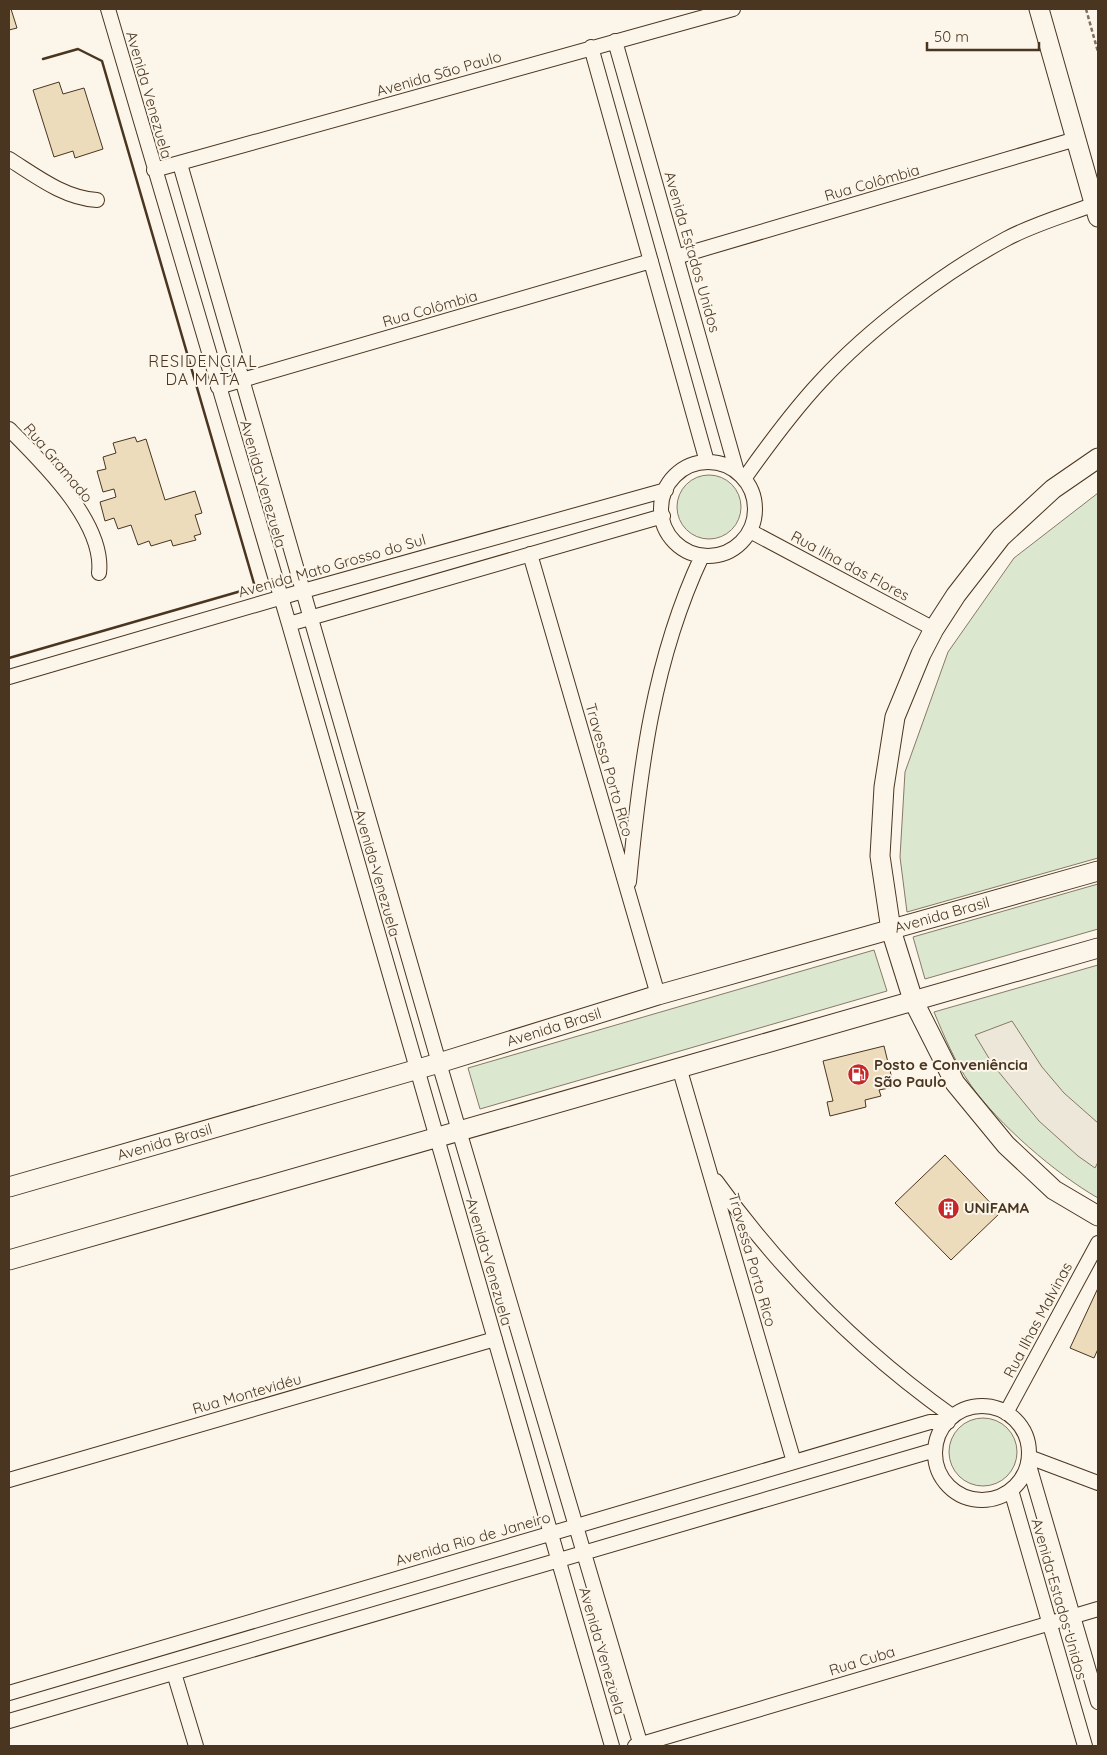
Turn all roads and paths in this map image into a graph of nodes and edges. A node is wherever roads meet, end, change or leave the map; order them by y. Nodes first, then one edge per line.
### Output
1 (108, 9) edge
2 (733, 9) edge
3 (1039, 9) edge
4 (1086, 9) edge
5 (616, 41) junction
6 (591, 47) junction
7 (1098, 52) edge
8 (1076, 139) junction
9 (9, 159) edge
10 (180, 164) junction
11 (154, 170) junction
12 (97, 200) dead end
13 (1096, 210) edge
14 (676, 257) junction
15 (651, 261) junction
16 (242, 380) junction
17 (218, 387) junction
18 (9, 429) edge
19 (1098, 458) edge
20 (707, 462) junction
21 (740, 475) junction
22 (666, 490) junction
23 (663, 516) junction
24 (750, 531) junction
25 (530, 554) junction
26 (702, 556) junction
27 (99, 573) dead end
28 (303, 591) junction
29 (280, 597) junction
30 (310, 617) junction
31 (288, 624) junction
32 (934, 629) junction
33 (9, 677) edge
34 (1098, 871) edge
35 (628, 891) junction
36 (891, 930) junction
37 (1098, 948) edge
38 (658, 995) junction
39 (913, 1000) junction
40 (439, 1063) junction
41 (679, 1067) junction
42 (417, 1069) junction
43 (459, 1130) junction
44 (437, 1137) junction
45 (710, 1173) junction
46 (9, 1187) edge
47 (1098, 1216) edge
48 (1098, 1242) edge
49 (9, 1260) edge
50 (494, 1339) junction
51 (1006, 1413) junction
52 (950, 1419) junction
53 (935, 1450) junction
54 (1029, 1459) junction
55 (794, 1462) junction
56 (9, 1480) edge
57 (1098, 1483) edge
58 (1011, 1490) junction
59 (576, 1526) junction
60 (552, 1533) junction
61 (584, 1553) junction
62 (559, 1560) junction
63 (1098, 1608) edge
64 (1073, 1616) junction
65 (1049, 1622) junction
66 (174, 1672) junction
67 (9, 1693) edge
68 (1098, 1702) edge
69 (9, 1721) edge
70 (196, 1746) edge
71 (612, 1746) edge
72 (639, 1746) edge
73 (1085, 1746) edge

1 - 11 street, Avenida Venezuela
2 - 5 street, Avenida São Paulo
3 - 8 street
4 - 7 path
5 - 6 street, Avenida São Paulo
5 - 14 street, Avenida Estados Unidos
6 - 10 street, Avenida São Paulo
6 - 15 street
8 - 13 street
8 - 14 street, Rua Colômbia
9 - 12 street
10 - 11 street, Avenida São Paulo
10 - 16 street, Avenida Venezuela
11 - 17 street, Avenida Venezuela
13 - 21 street
14 - 21 street, Avenida Estados Unidos
15 - 16 street, Rua Colômbia
15 - 20 street
16 - 17 street, Rua Colômbia
16 - 28 street, Avenida Venezuela
17 - 29 street, Avenida Venezuela
18 - 27 street, Rua Gramado
19 - 32 street
20 - 21 street
20 - 22 street
21 - 24 street
22 - 23 street
22 - 28 street, Avenida Mato Grosso do Sul
23 - 25 street
23 - 26 street
24 - 26 street
24 - 32 street, Rua llha das Flores
25 - 30 street
25 - 35 street, Travessa Porto Rico
26 - 35 street
28 - 29 street, Avenida Mato Grosso do Sul
28 - 30 street, Avenida Venezuela
29 - 31 street, Avenida Venezuela
29 - 33 street, Avenida Mato Grosso do Sul
30 - 31 street
30 - 40 street, Avenida Venezuela
31 - 42 street, Avenida Venezuela
32 - 36 street
34 - 36 street, Avenida Brasil
35 - 38 street, Travessa Porto Rico
36 - 38 street, Avenida Brasil
36 - 39 street
37 - 39 street
38 - 40 street, Avenida Brasil
39 - 41 street
39 - 47 street
40 - 42 street, Avenida Brasil
40 - 43 street, Avenida Venezuela
41 - 43 street
41 - 45 street, Travessa Porto Rico
42 - 44 street, Avenida Venezuela
42 - 46 street, Avenida Brasil
43 - 44 street
43 - 59 street, Avenida Venezuela
44 - 49 street
44 - 50 street, Avenida Venezuela
45 - 52 street
45 - 55 street, Travessa Porto Rico
48 - 51 street, Rua Ilhas Malvinas
50 - 56 street, Rua Montevidéu
50 - 60 street, Avenida Venezuela
51 - 52 street
51 - 54 street
52 - 53 street
52 - 55 street, Avenida Rio de Janeiro
53 - 58 street
53 - 61 street
54 - 57 street
54 - 58 street
54 - 64 street, Avenida Estados Unidos
55 - 59 street, Avenida Rio de Janeiro
58 - 65 street, Avenida Estados Unidos
59 - 60 street, Avenida Rio de Janeiro
59 - 61 street, Avenida Venezuela
60 - 62 street, Avenida Venezuela
60 - 67 street, Avenida Rio de Janeiro
61 - 62 street
61 - 72 street, Avenida Venezuela
62 - 66 street
62 - 71 street, Avenida Venezuela
63 - 64 street, Rua Cuba
64 - 65 street, Rua Cuba
64 - 68 street, Avenida Estados Unidos
65 - 72 street, Rua Cuba
65 - 73 street, Avenida Estados Unidos
66 - 69 street
66 - 70 street

